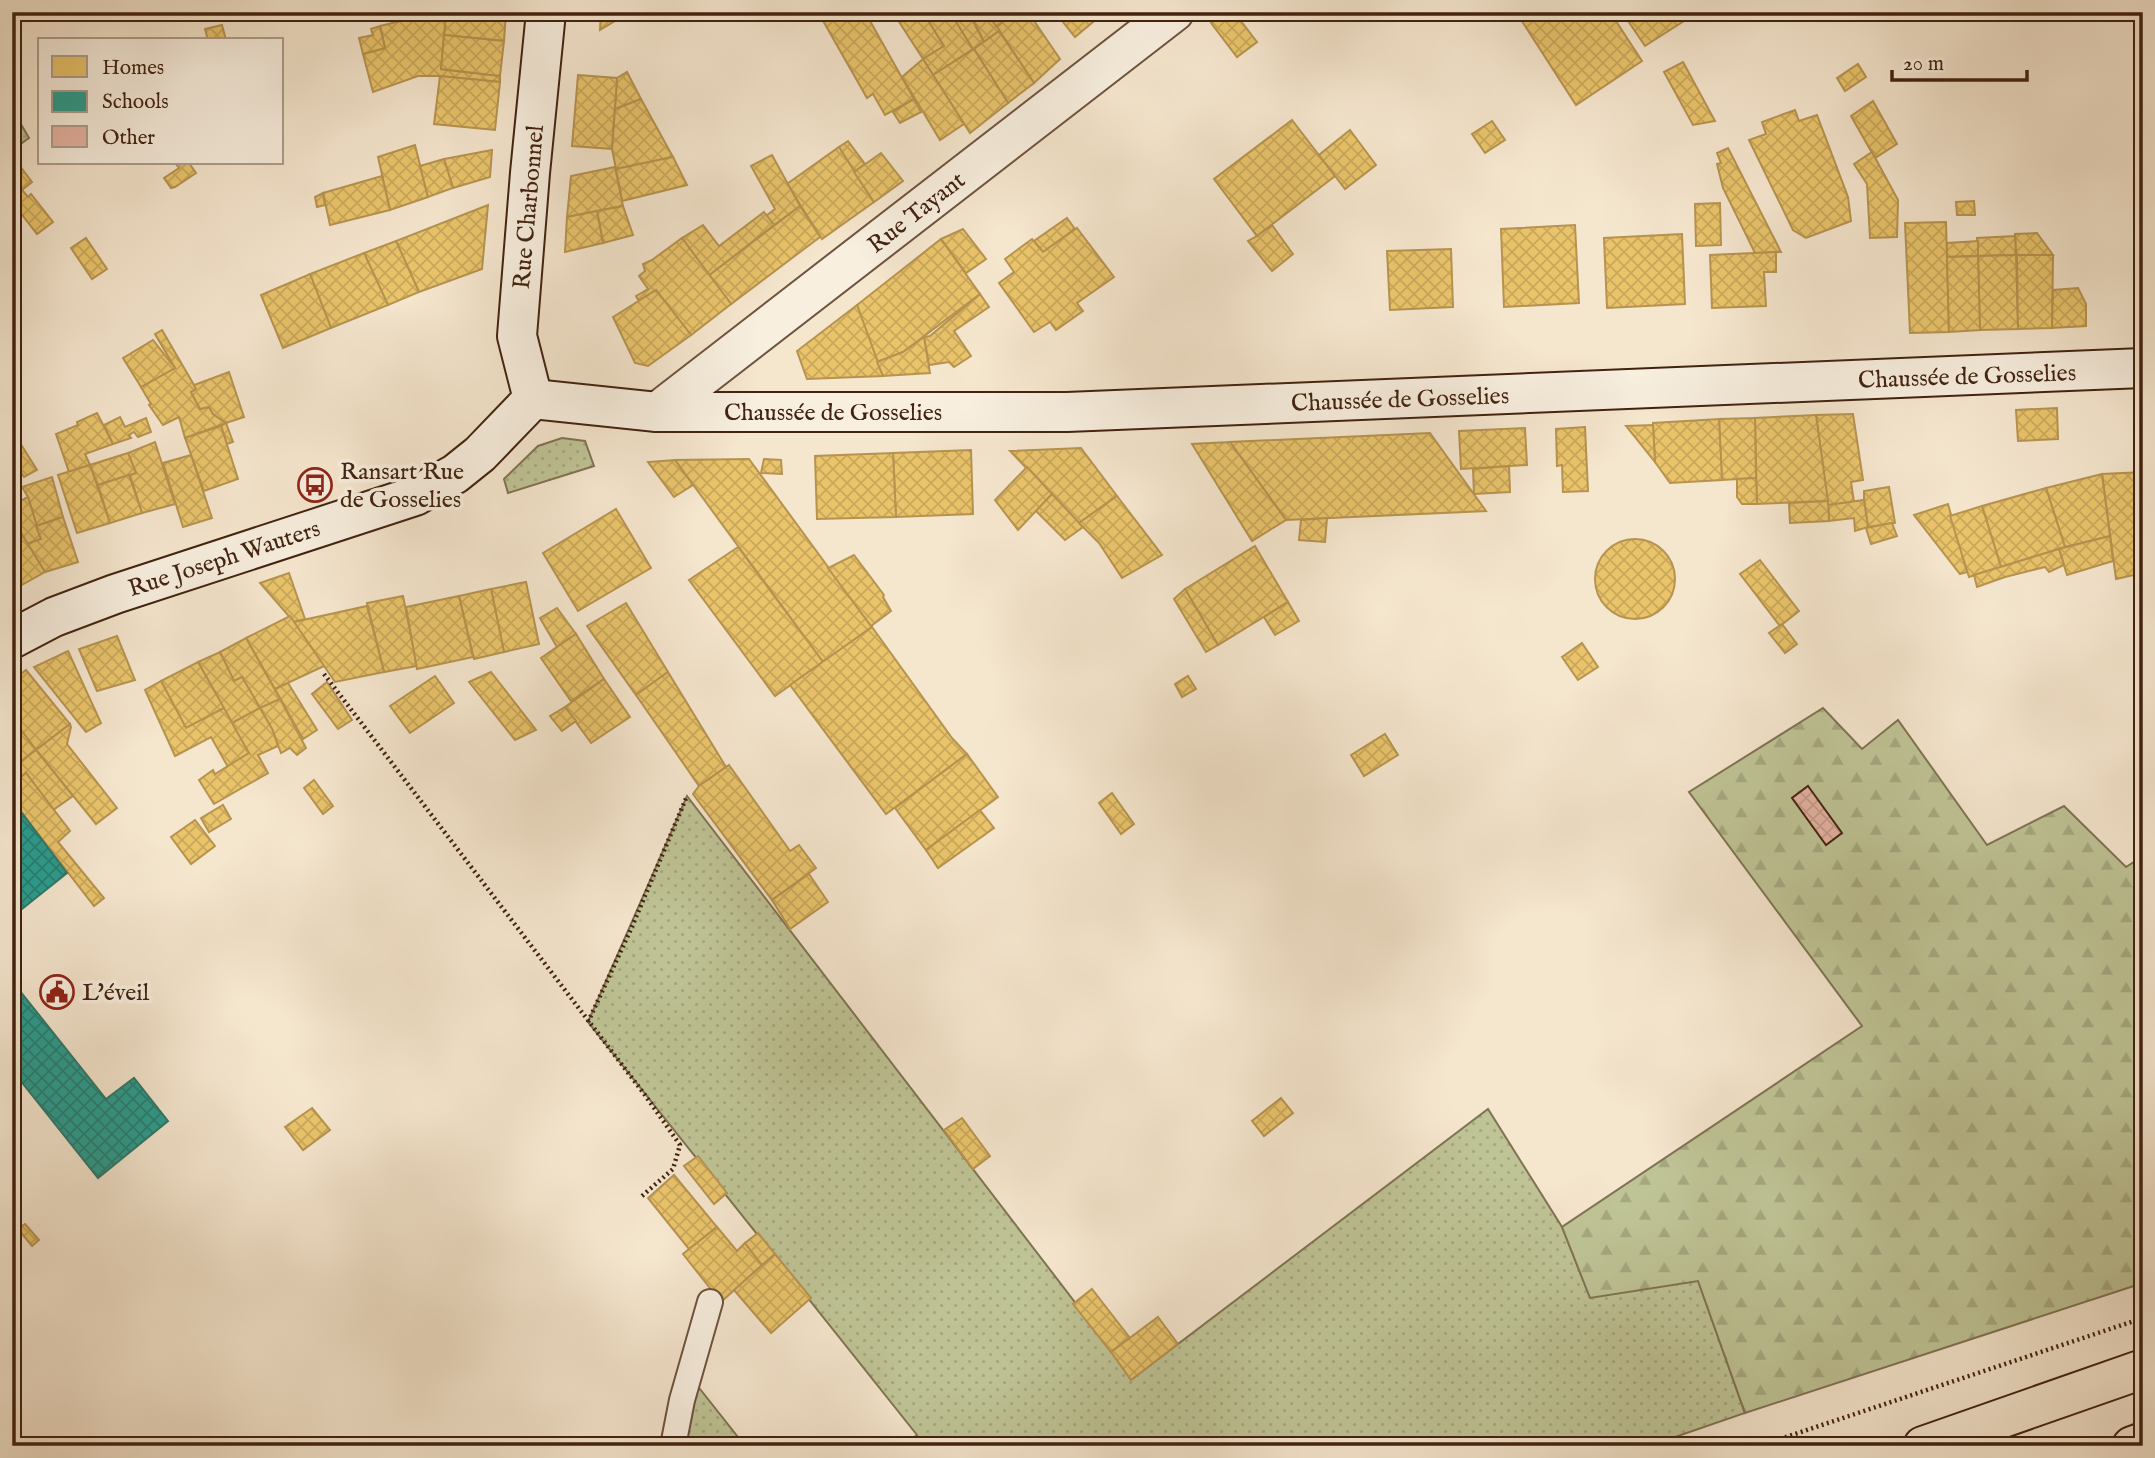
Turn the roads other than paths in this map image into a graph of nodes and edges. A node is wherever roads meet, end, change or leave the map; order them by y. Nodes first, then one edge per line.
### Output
1 (547, 12) edge
2 (1174, 12) edge
3 (2143, 369) edge
4 (533, 399) junction
5 (657, 412) junction
6 (12, 639) edge
7 (710, 1302) dead end
8 (2143, 1369) edge
9 (2143, 1442) edge
10 (673, 1446) edge
11 (1923, 1446) edge
12 (2132, 1446) edge

1 - 4 street, Rue Charbonnel
2 - 5 street, Rue Tayant
3 - 5 street, Chaussée de Gosselies
4 - 5 street
4 - 6 street, Rue Joseph Wauters
7 - 10 lane
8 - 11 highway
9 - 12 highway

